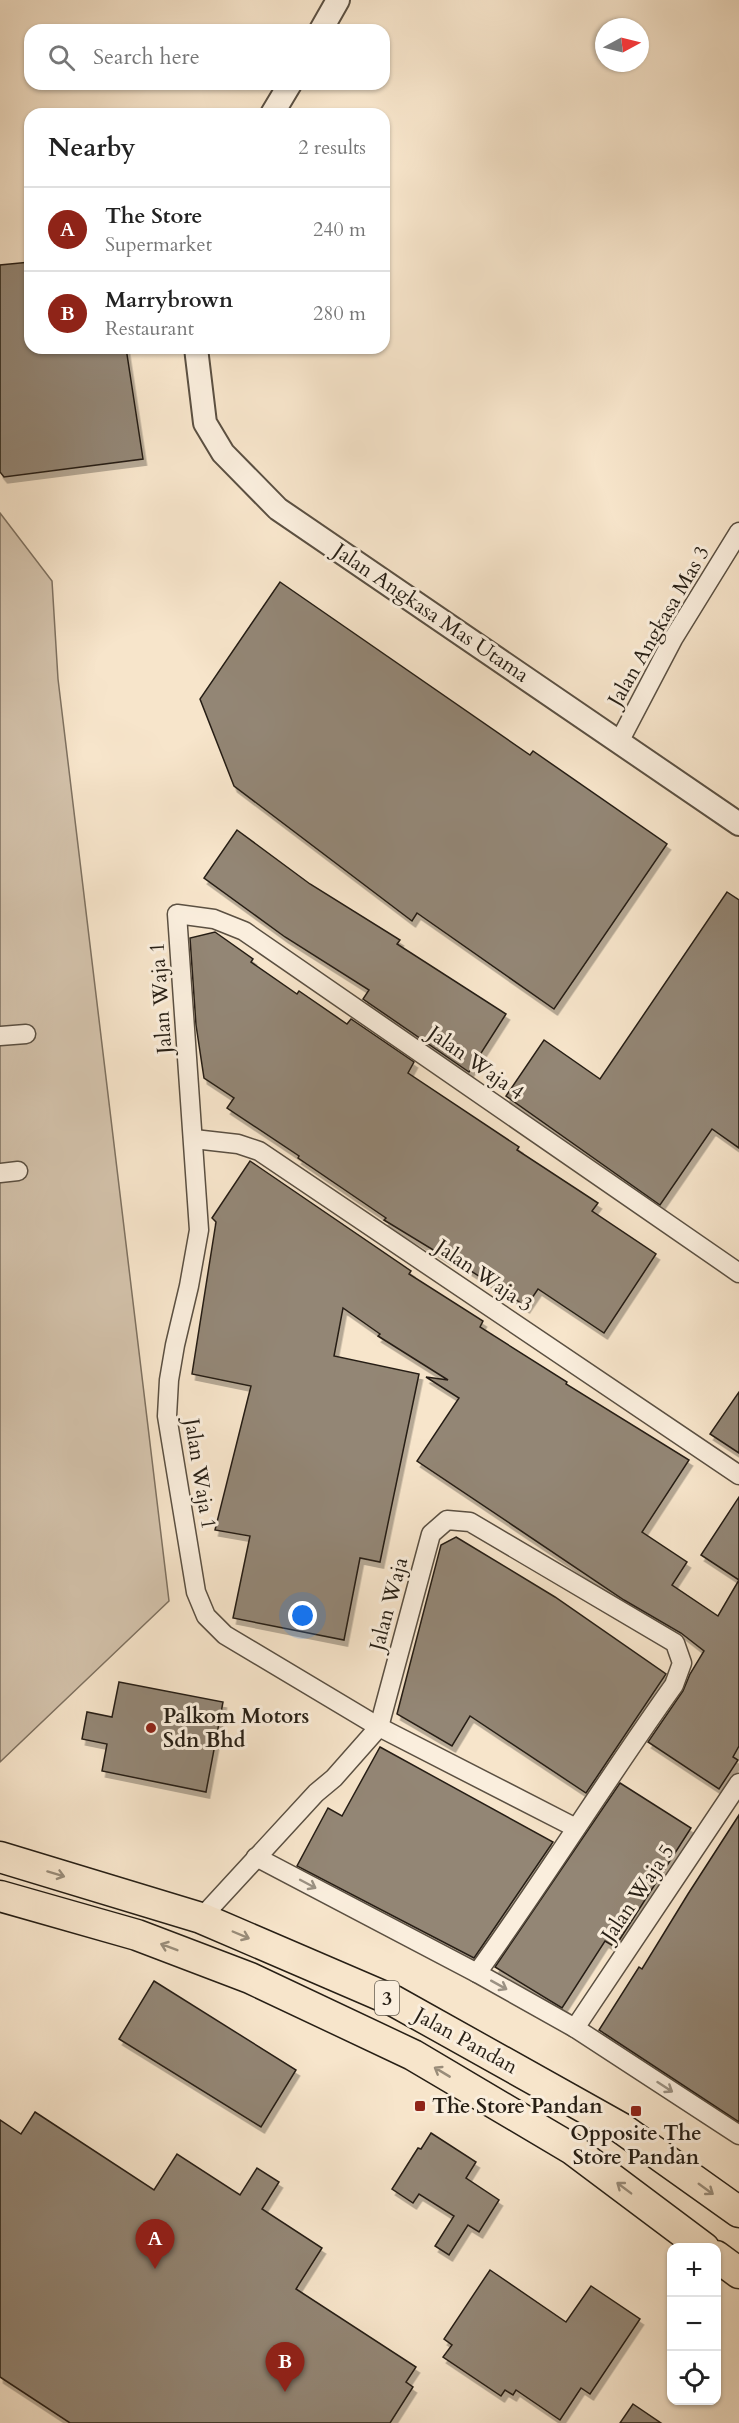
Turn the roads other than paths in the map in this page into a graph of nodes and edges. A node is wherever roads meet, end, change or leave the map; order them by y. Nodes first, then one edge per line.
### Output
1 (338, 0) edge
2 (324, 24) edge
3 (286, 90) edge
4 (276, 108) edge
5 (197, 354) edge
6 (739, 532) edge
7 (619, 742) junction
8 (739, 824) edge
9 (177, 914) joint
10 (26, 1034) dead end
11 (0, 1036) edge
12 (194, 1139) junction
13 (739, 1273) edge
14 (739, 1475) edge
15 (379, 1727) junction
16 (739, 1783) edge
17 (576, 1828) junction
18 (0, 1857) edge
19 (256, 1857) junction
20 (0, 1896) edge
21 (201, 1917) junction
22 (477, 1973) junction
23 (575, 2028) junction
24 (739, 2135) edge
25 (739, 2212) edge
26 (699, 2243) edge
27 (721, 2259) edge
28 (739, 2273) edge

1 - 2 street
3 - 4 street
5 - 7 street, Jalan Angkasa Mas Utama
6 - 7 street, Jalan Angkasa Mas 3
7 - 8 street, Jalan Angkasa Mas Utama
9 - 12 street, Jalan Waja 1
9 - 13 street, Jalan Waja 4
10 - 11 street
12 - 14 street, Jalan Waja 3
12 - 15 street, Jalan Waja 1
15 - 17 street, Jalan Waja 1
15 - 17 street, Jalan Waja
15 - 19 street, Jalan Waja
16 - 23 street, Jalan Waja 5
17 - 22 street
18 -> 21 highway, Jalan Pandan / 3
19 - 21 street, Jalan Waja
19 -> 22 street
26 -> 20 highway, Jalan Pandan / 3
21 -> 25 highway, Jalan Pandan / 3
22 -> 23 street
23 -> 24 street
27 - 28 highway

